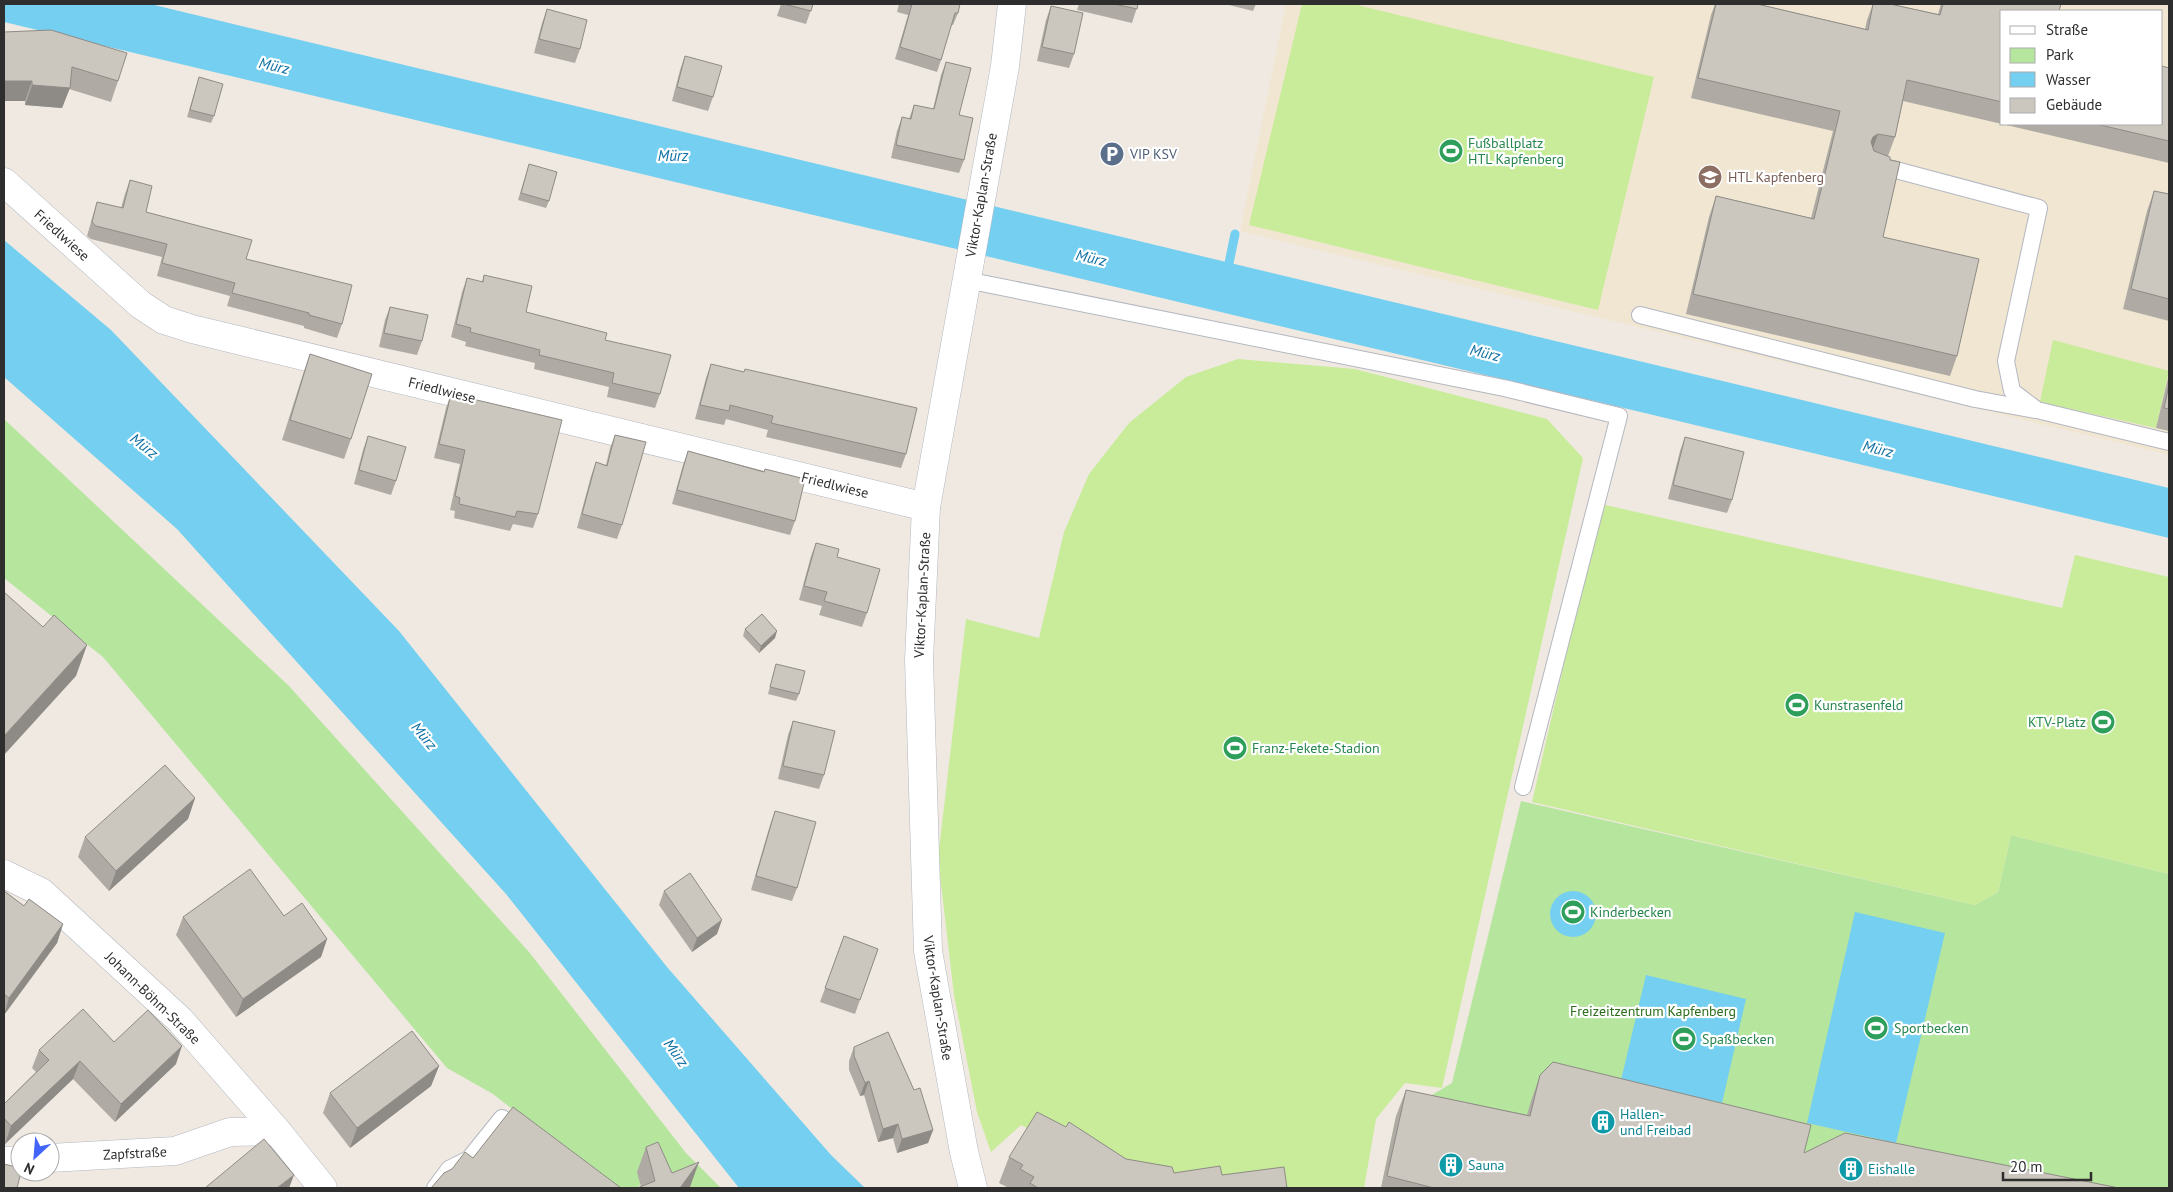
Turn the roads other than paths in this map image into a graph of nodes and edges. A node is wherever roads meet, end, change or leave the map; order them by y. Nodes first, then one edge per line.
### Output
1 (1012, 4) edge
2 (1873, 164) edge
3 (4, 182) edge
4 (966, 280) junction
5 (1640, 315) dead end
6 (2037, 410) junction
7 (2169, 442) edge
8 (926, 507) junction
9 (1523, 787) dead end
10 (4, 874) edge
11 (277, 1131) junction
12 (532, 1141) edge
13 (60, 1157) edge
14 (323, 1188) edge
15 (434, 1188) edge
16 (973, 1188) edge

1 - 4 street, Viktor-Kaplan-Straße
2 - 6 lane
3 - 8 street, Friedlwiese
4 - 8 street, Viktor-Kaplan-Straße
4 - 9 lane
5 - 6 lane
6 - 7 lane
8 - 16 street, Viktor-Kaplan-Straße
10 - 11 street, Johann-Böhm-Straße
11 - 13 street, Zapfstraße
11 - 14 street, Johann-Böhm-Straße
12 - 15 lane

